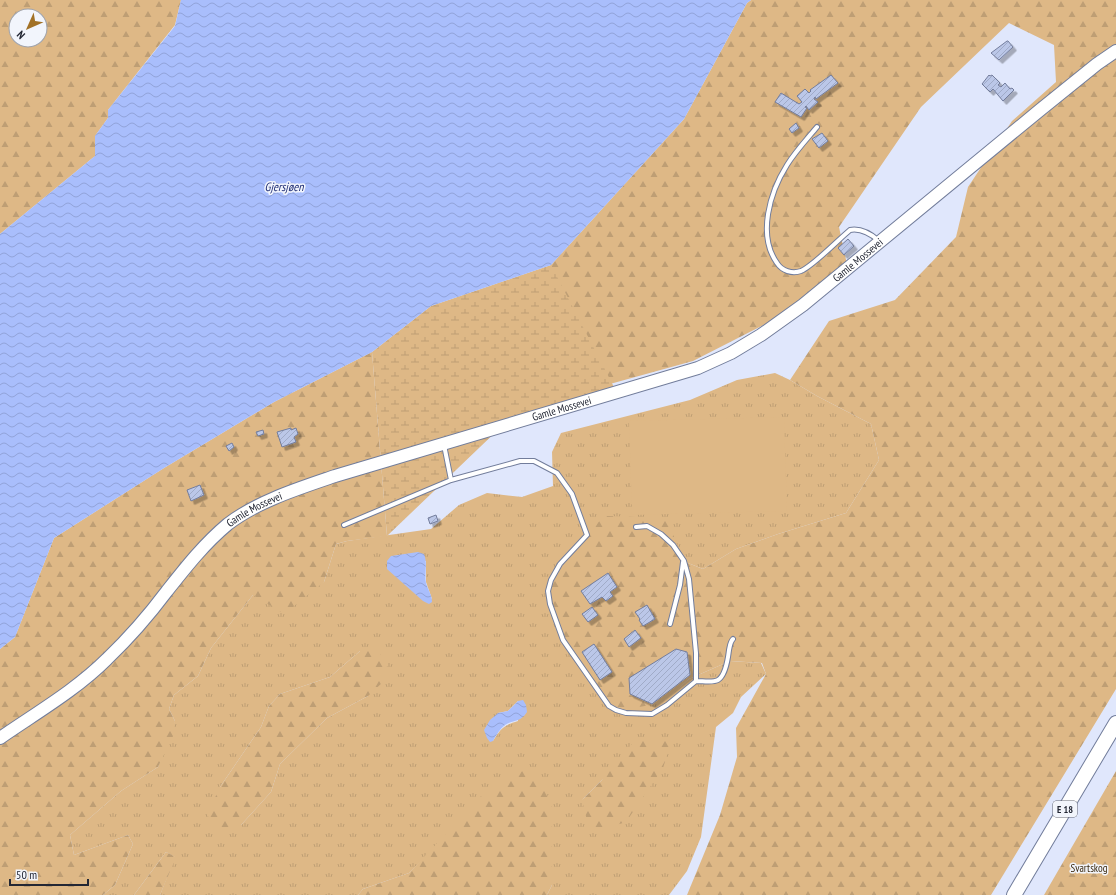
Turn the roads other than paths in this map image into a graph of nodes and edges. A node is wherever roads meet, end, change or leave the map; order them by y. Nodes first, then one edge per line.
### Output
1 (1116, 51) edge
2 (817, 127) dead end
3 (880, 243) junction
4 (444, 444) junction
5 (451, 480) junction
6 (344, 525) dead end
7 (636, 527) dead end
8 (684, 561) junction
9 (670, 624) dead end
10 (733, 639) dead end
11 (696, 681) junction
12 (1116, 723) edge
13 (0, 738) edge
14 (1116, 740) edge
15 (1014, 895) edge
16 (1024, 895) edge

1 - 3 main road, Gamle Mossevei
2 - 3 lane
3 - 4 main road, Gamle Mossevei
4 - 5 lane
4 - 13 main road, Gamle Mossevei
5 - 6 lane
5 - 11 lane
7 - 8 lane
8 - 9 lane
8 - 11 lane
10 - 11 lane
12 - 15 highway, E 18
14 - 16 highway, E 18

